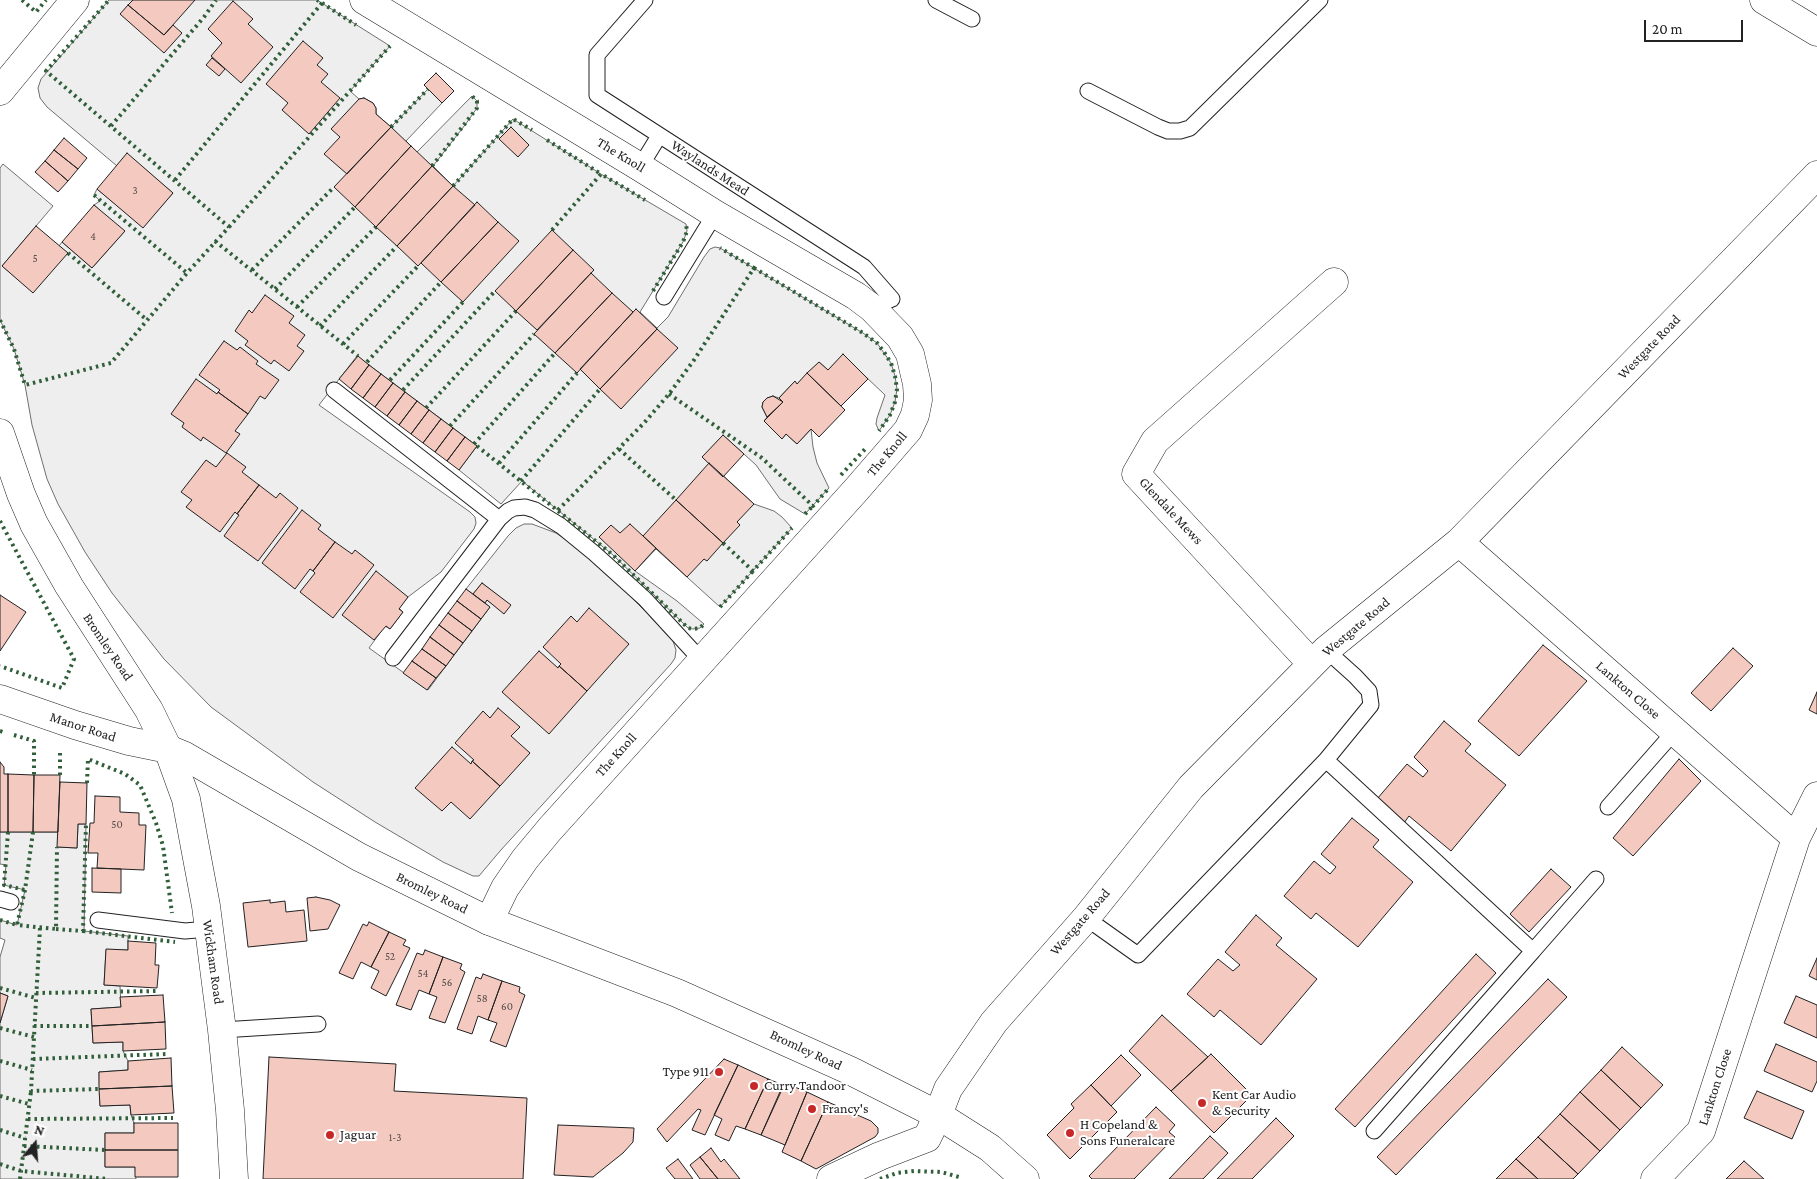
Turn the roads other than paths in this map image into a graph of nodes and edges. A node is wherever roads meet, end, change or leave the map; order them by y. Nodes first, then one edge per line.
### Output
1 (74, 0) edge
2 (364, 0) edge
3 (646, 0) edge
4 (936, 0) edge
5 (1320, 0) edge
6 (1764, 0) edge
7 (972, 19) dead end
8 (1817, 32) edge
9 (0, 91) edge
10 (1088, 91) dead end
11 (660, 136) junction
12 (640, 167) junction
13 (1817, 175) edge
14 (715, 214) junction
15 (1334, 282) dead end
16 (664, 297) dead end
17 (872, 308) junction
18 (334, 390) dead end
19 (0, 433) edge
20 (499, 519) junction
21 (1459, 542) junction
22 (1319, 657) junction
23 (392, 658) dead end
24 (701, 660) junction
25 (0, 699) edge
26 (1675, 731) junction
27 (168, 748) junction
28 (1326, 760) junction
29 (1817, 796) edge
30 (1608, 807) dead end
31 (1796, 838) junction
32 (1596, 879) dead end
33 (1086, 918) junction
34 (98, 920) dead end
35 (488, 921) junction
36 (208, 928) junction
37 (1533, 951) junction
38 (318, 1024) dead end
39 (222, 1030) junction
40 (938, 1115) junction
41 (1374, 1131) dead end
42 (234, 1179) edge
43 (831, 1179) edge
44 (1025, 1179) edge
45 (1655, 1179) edge

1 - 9 street
2 - 12 street, The Knoll
3 - 11 lane, Waylands Mead
4 - 7 lane
5 - 10 lane
6 - 8 street
11 - 12 lane
11 - 17 lane, Waylands Mead
12 - 14 street, The Knoll
13 - 21 street, Westgate Road
14 - 16 lane
14 - 17 street, The Knoll
15 - 22 street, Glendale Mews
17 - 24 street, The Knoll
18 - 20 lane
19 - 27 street, Bromley Road
20 - 23 lane
20 - 24 lane
21 - 22 street, Westgate Road
21 - 26 street, Lankton Close
22 - 28 lane
22 - 33 street, Westgate Road
24 - 35 street, The Knoll
25 - 27 street, Manor Road
26 - 30 lane
26 - 31 street, Lankton Close
27 - 35 street, Bromley Road
27 - 36 street, Wickham Road
28 - 33 lane
28 - 37 lane
29 - 31 street, Lankton Close
31 - 45 street, Lankton Close
32 - 37 lane
33 - 40 street, Westgate Road
34 - 36 lane
35 - 40 street, Bromley Road
36 - 39 street, Wickham Road
37 - 41 lane
38 - 39 lane
39 - 42 street, Wickham Road
40 - 43 street, Westgate Road
40 - 44 street, Bromley Road

